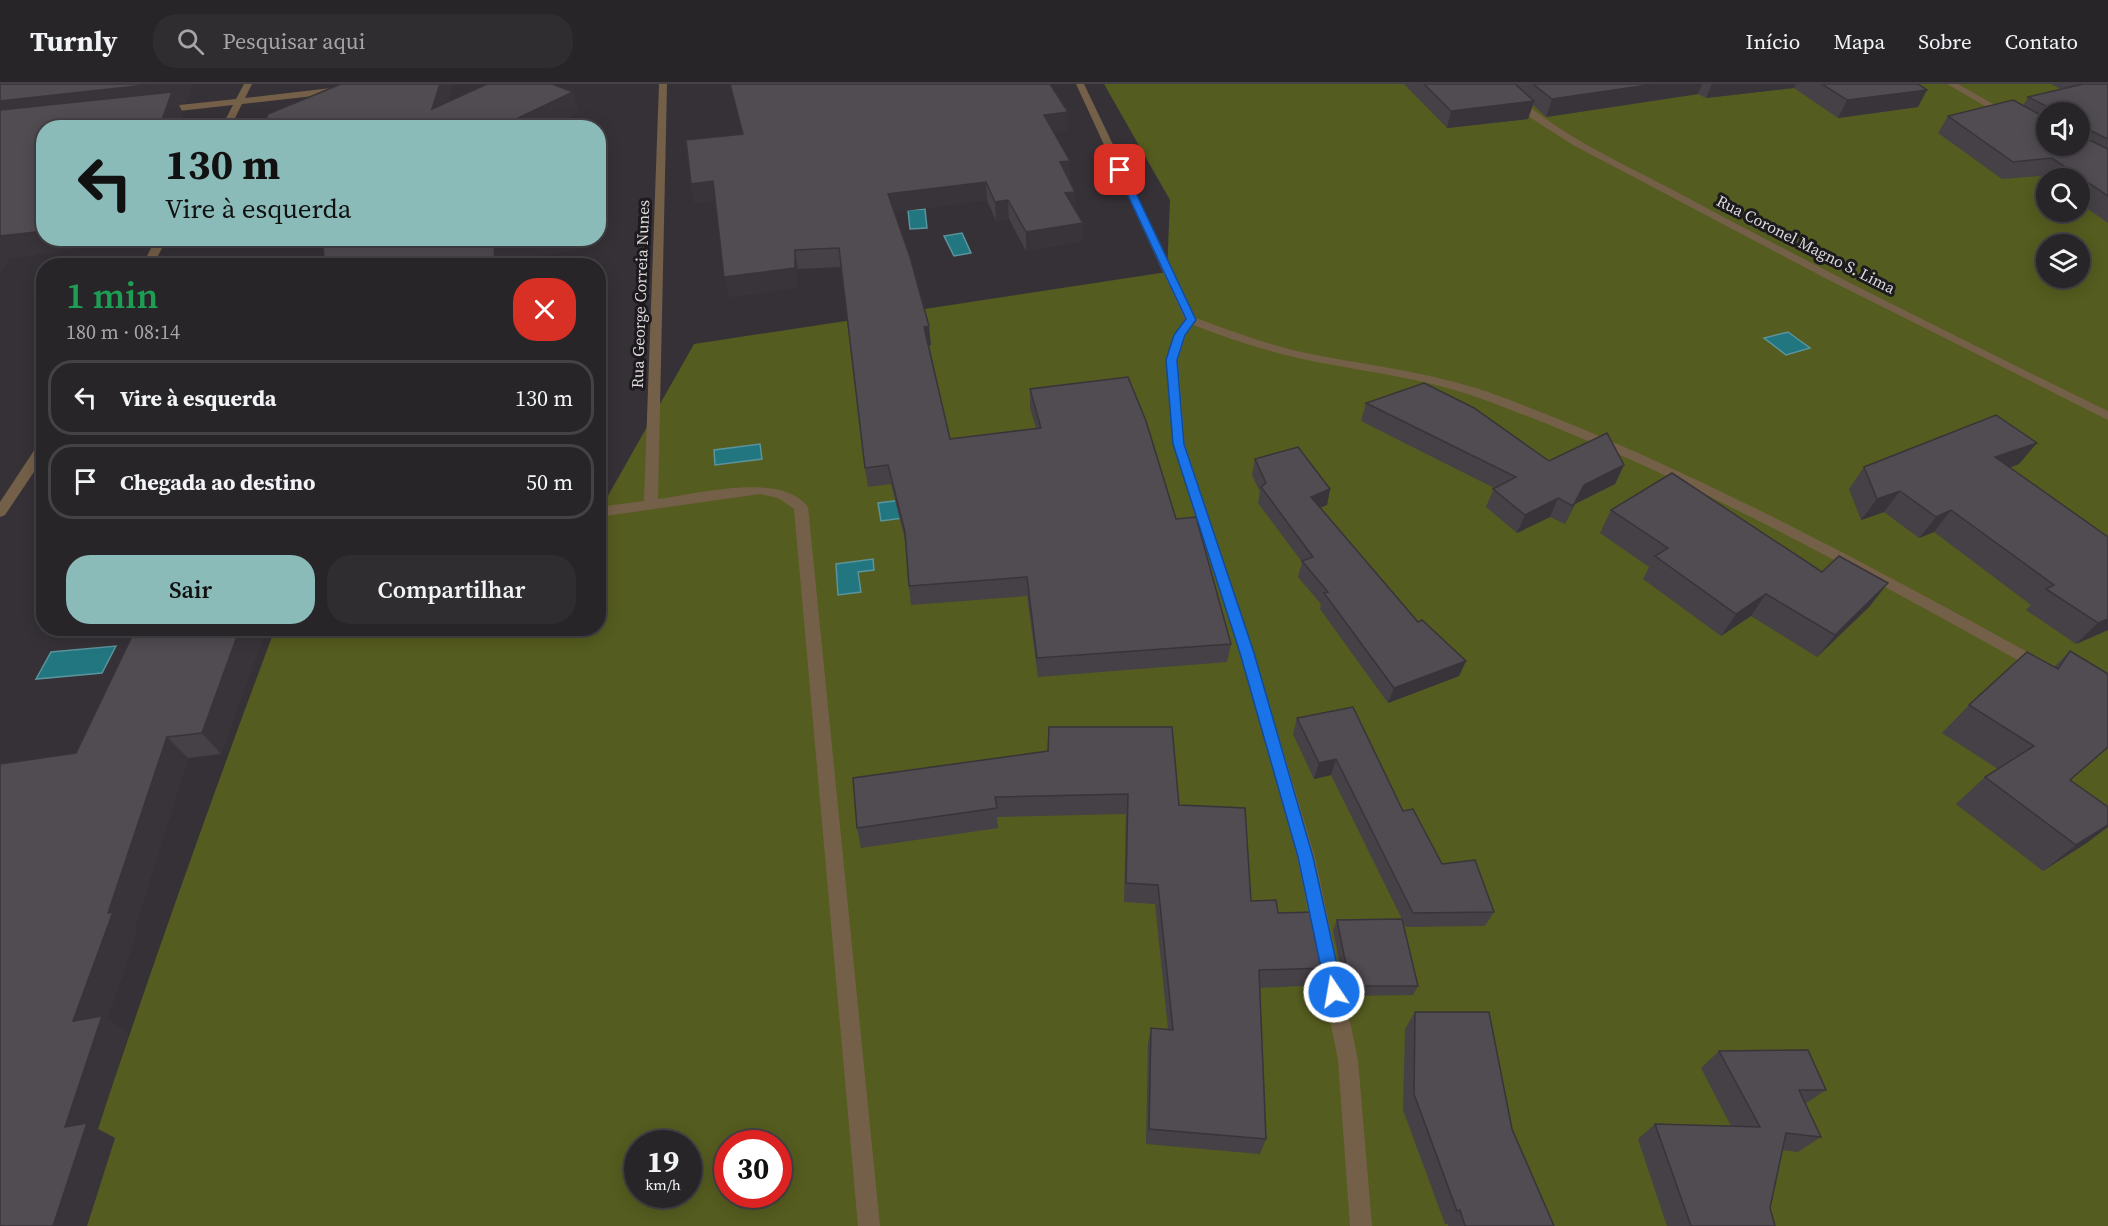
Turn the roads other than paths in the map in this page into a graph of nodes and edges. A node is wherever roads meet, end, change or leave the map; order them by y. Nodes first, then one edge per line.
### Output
1 (248, 84) edge
2 (663, 84) edge
3 (1080, 84) edge
4 (1499, 84) edge
5 (1951, 84) edge
6 (352, 89) edge
7 (239, 101) junction
8 (148, 111) edge
9 (229, 120) edge
10 (2018, 121) edge
11 (1191, 320) junction
12 (2108, 416) edge
13 (36, 458) edge
14 (651, 505) junction
15 (606, 511) edge
16 (0, 512) edge
17 (2052, 672) edge
18 (869, 1226) edge
19 (1361, 1226) edge

1 - 7 street
2 - 14 street, Rua George Correia Nunes
3 - 11 street
4 - 12 street, Rua Coronel Magno S. Lima
5 - 10 street
6 - 7 street
7 - 8 street
7 - 9 street
11 - 17 street
11 - 19 street
13 - 16 street
14 - 15 street
14 - 18 street

